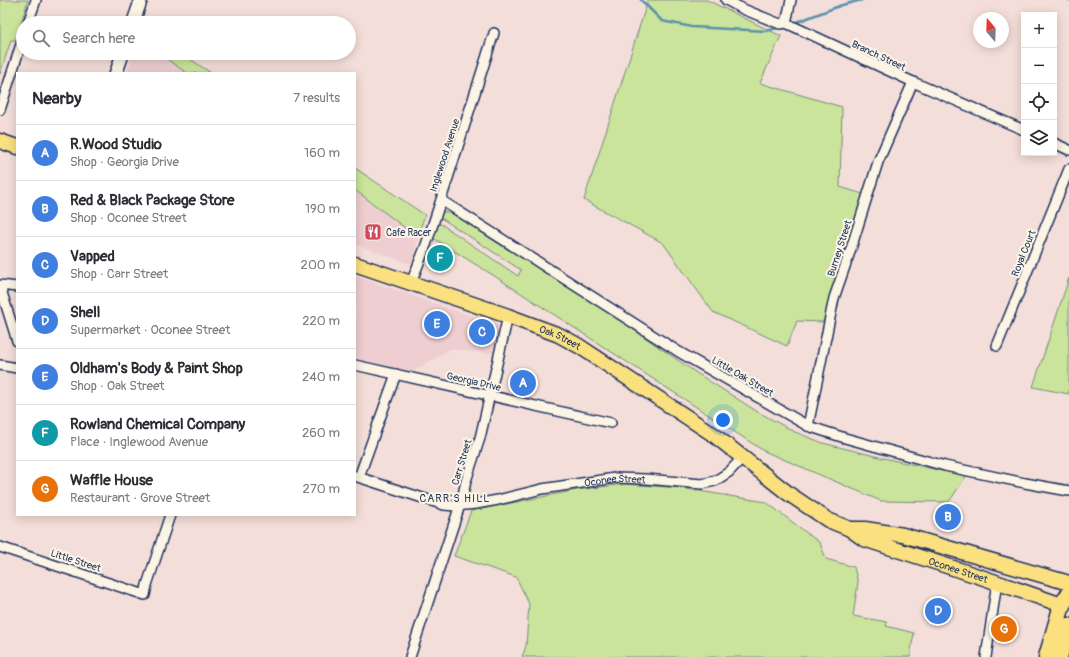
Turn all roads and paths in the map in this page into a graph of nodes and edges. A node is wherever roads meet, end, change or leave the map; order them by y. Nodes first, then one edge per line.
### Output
1 (36, 0) edge
2 (141, 0) edge
3 (726, 0) edge
4 (791, 0) edge
5 (30, 16) edge
6 (135, 16) edge
7 (786, 23) junction
8 (494, 33) dead end
9 (16, 60) edge
10 (121, 60) edge
11 (116, 72) edge
12 (913, 82) junction
13 (0, 110) edge
14 (1021, 129) edge
15 (0, 141) edge
16 (1057, 144) edge
17 (16, 147) edge
18 (1069, 150) edge
19 (1069, 169) edge
20 (441, 200) junction
21 (356, 264) edge
22 (411, 283) junction
23 (0, 285) edge
24 (16, 287) edge
25 (508, 316) junction
26 (16, 338) edge
27 (997, 346) dead end
28 (0, 365) edge
29 (356, 365) edge
30 (16, 368) edge
31 (396, 374) junction
32 (490, 396) junction
33 (611, 423) dead end
34 (808, 426) junction
35 (742, 457) junction
36 (357, 476) edge
37 (1069, 490) edge
38 (460, 505) junction
39 (170, 516) edge
40 (850, 529) junction
41 (0, 547) edge
42 (997, 582) junction
43 (1069, 583) edge
44 (1067, 602) edge
45 (1069, 626) edge
46 (1059, 653) edge
47 (410, 657) edge
48 (986, 657) edge

1 - 5 street
2 - 6 street
3 - 7 street, Branch Street
4 - 7 street
7 - 12 street, Branch Street
8 - 20 street, Inglewood Avenue
9 - 13 street
10 - 11 street
12 - 14 street, Branch Street
12 - 34 street, Burney Street
15 - 17 main road
16 - 18 street
19 - 27 street, Royal Court
20 - 22 street, Inglewood Avenue
20 - 34 street, Little Oak Street
21 - 22 main road, Oak Street
22 - 25 main road, Oak Street
23 - 24 street
23 - 26 street
25 - 32 street, Carr Street
25 - 35 main road, Oak Street
28 - 30 street
29 - 31 street, Georgia Drive
31 - 32 street, Georgia Drive
31 - 36 street
32 - 33 street, Georgia Drive
32 - 38 street, Carr Street
34 - 37 street, Little Oak Street
35 - 38 street, Oconee Street
35 - 40 main road, Oconee Street
36 - 38 street, Oconee Street
38 - 47 street, Carr Street
39 - 41 street, Little Street
40 - 42 main road, Oconee Street
40 - 43 main road, Oconee Street
42 - 44 main road, Oconee Street
42 - 48 street
44 - 46 highway
45 - 46 highway

